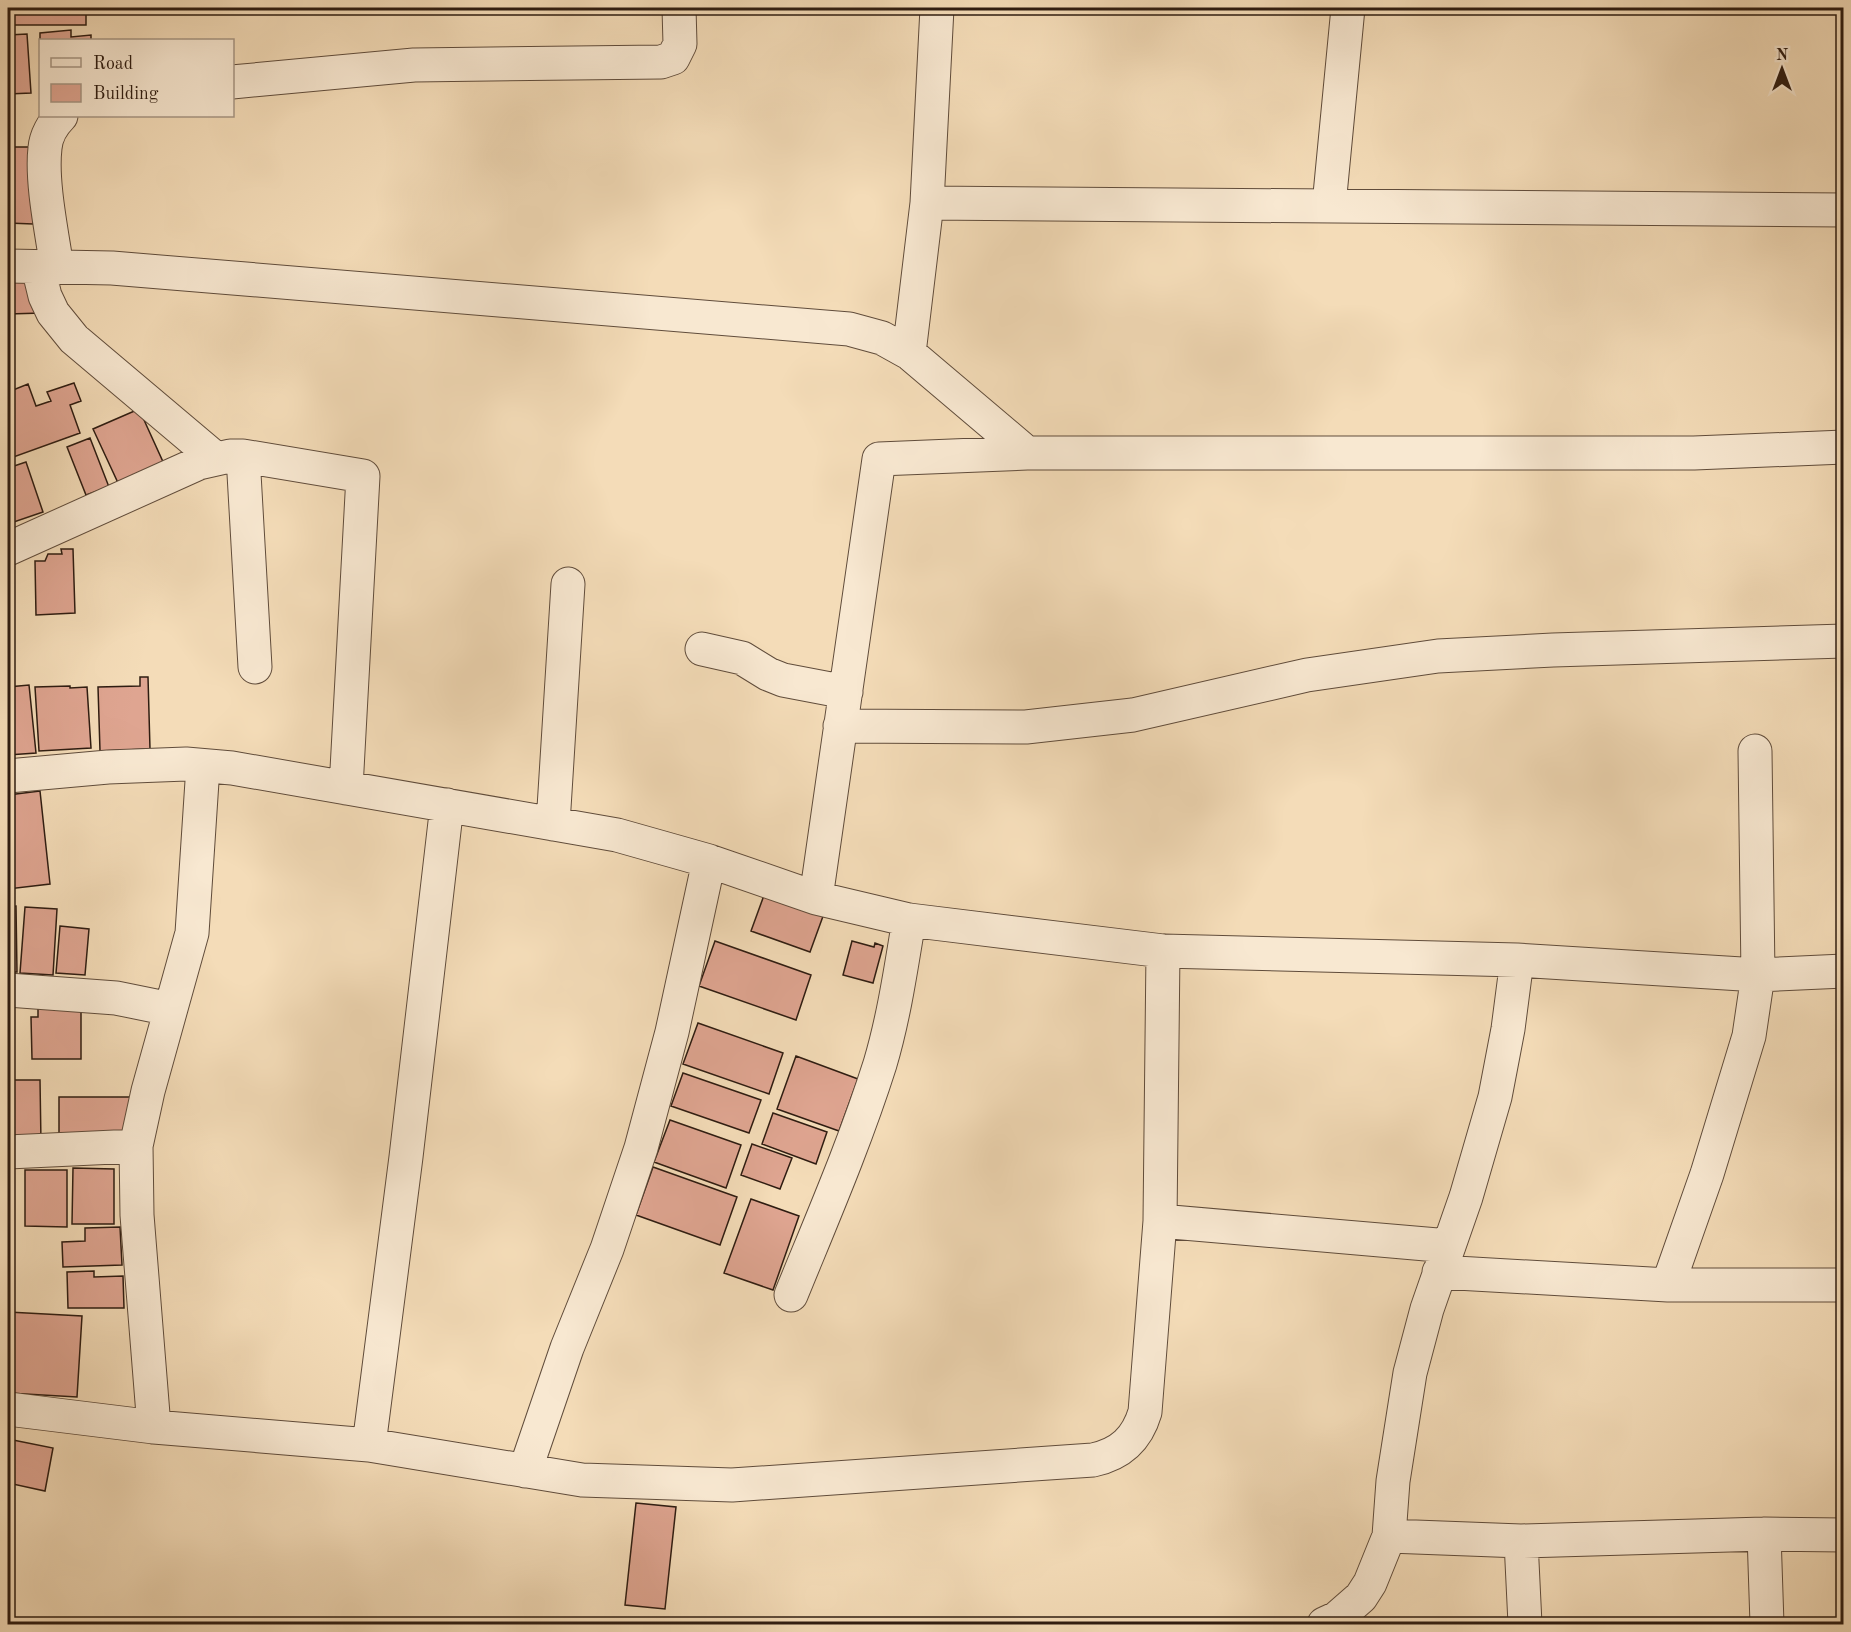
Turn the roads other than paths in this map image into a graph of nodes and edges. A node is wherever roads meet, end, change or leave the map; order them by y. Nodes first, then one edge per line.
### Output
1 (679, 8) edge
2 (937, 8) edge
3 (1348, 8) edge
4 (234, 82) edge
5 (60, 117) edge
6 (927, 203) junction
7 (1329, 205) junction
8 (1844, 210) edge
9 (34, 267) edge
10 (909, 353) junction
11 (1844, 447) edge
12 (1027, 453) junction
13 (229, 457) junction
14 (8, 549) edge
15 (568, 584) dead end
16 (1844, 641) edge
17 (702, 649) dead end
18 (255, 668) dead end
19 (846, 692) junction
20 (840, 726) junction
21 (1755, 752) dead end
22 (204, 766) junction
23 (8, 776) edge
24 (346, 788) junction
25 (447, 805) junction
26 (553, 824) junction
27 (709, 861) junction
28 (816, 898) junction
29 (909, 920) junction
30 (1163, 951) junction
31 (1517, 960) junction
32 (1844, 971) edge
33 (1758, 975) junction
34 (8, 990) edge
35 (170, 1009) junction
36 (136, 1146) junction
37 (8, 1152) edge
38 (1161, 1221) junction
39 (1444, 1259) junction
40 (1668, 1285) junction
41 (1844, 1286) edge
42 (791, 1295) dead end
43 (8, 1409) edge
44 (154, 1427) junction
45 (369, 1446) junction
46 (525, 1471) junction
47 (1764, 1534) junction
48 (1844, 1535) edge
49 (1389, 1536) junction
50 (1521, 1541) junction
51 (1324, 1624) edge
52 (1525, 1624) edge
53 (1767, 1624) edge

1 - 4 street
2 - 6 street
3 - 7 street
5 - 9 street
6 - 7 street
6 - 10 street
7 - 8 street
9 - 10 street
9 - 13 street
10 - 12 street
11 - 12 street
12 - 19 street
13 - 14 street
13 - 18 street
13 - 24 street
15 - 26 street
16 - 20 street
17 - 19 street
19 - 20 street
20 - 28 street
21 - 33 street
22 - 23 street
22 - 24 street
22 - 35 street
24 - 25 street
25 - 26 street
25 - 45 street
26 - 27 street
27 - 28 street
27 - 46 street
28 - 29 street
29 - 30 street
29 - 42 street
30 - 31 street
30 - 38 street
31 - 33 street
31 - 39 street
32 - 33 street
33 - 40 street
34 - 35 street
35 - 36 street
36 - 37 street
36 - 44 street
38 - 39 street
38 - 46 street
39 - 40 street
39 - 49 street
40 - 41 street
43 - 44 street
44 - 45 street
45 - 46 street
47 - 48 street
47 - 50 street
47 - 53 street
49 - 50 street
49 - 51 street
50 - 52 street

